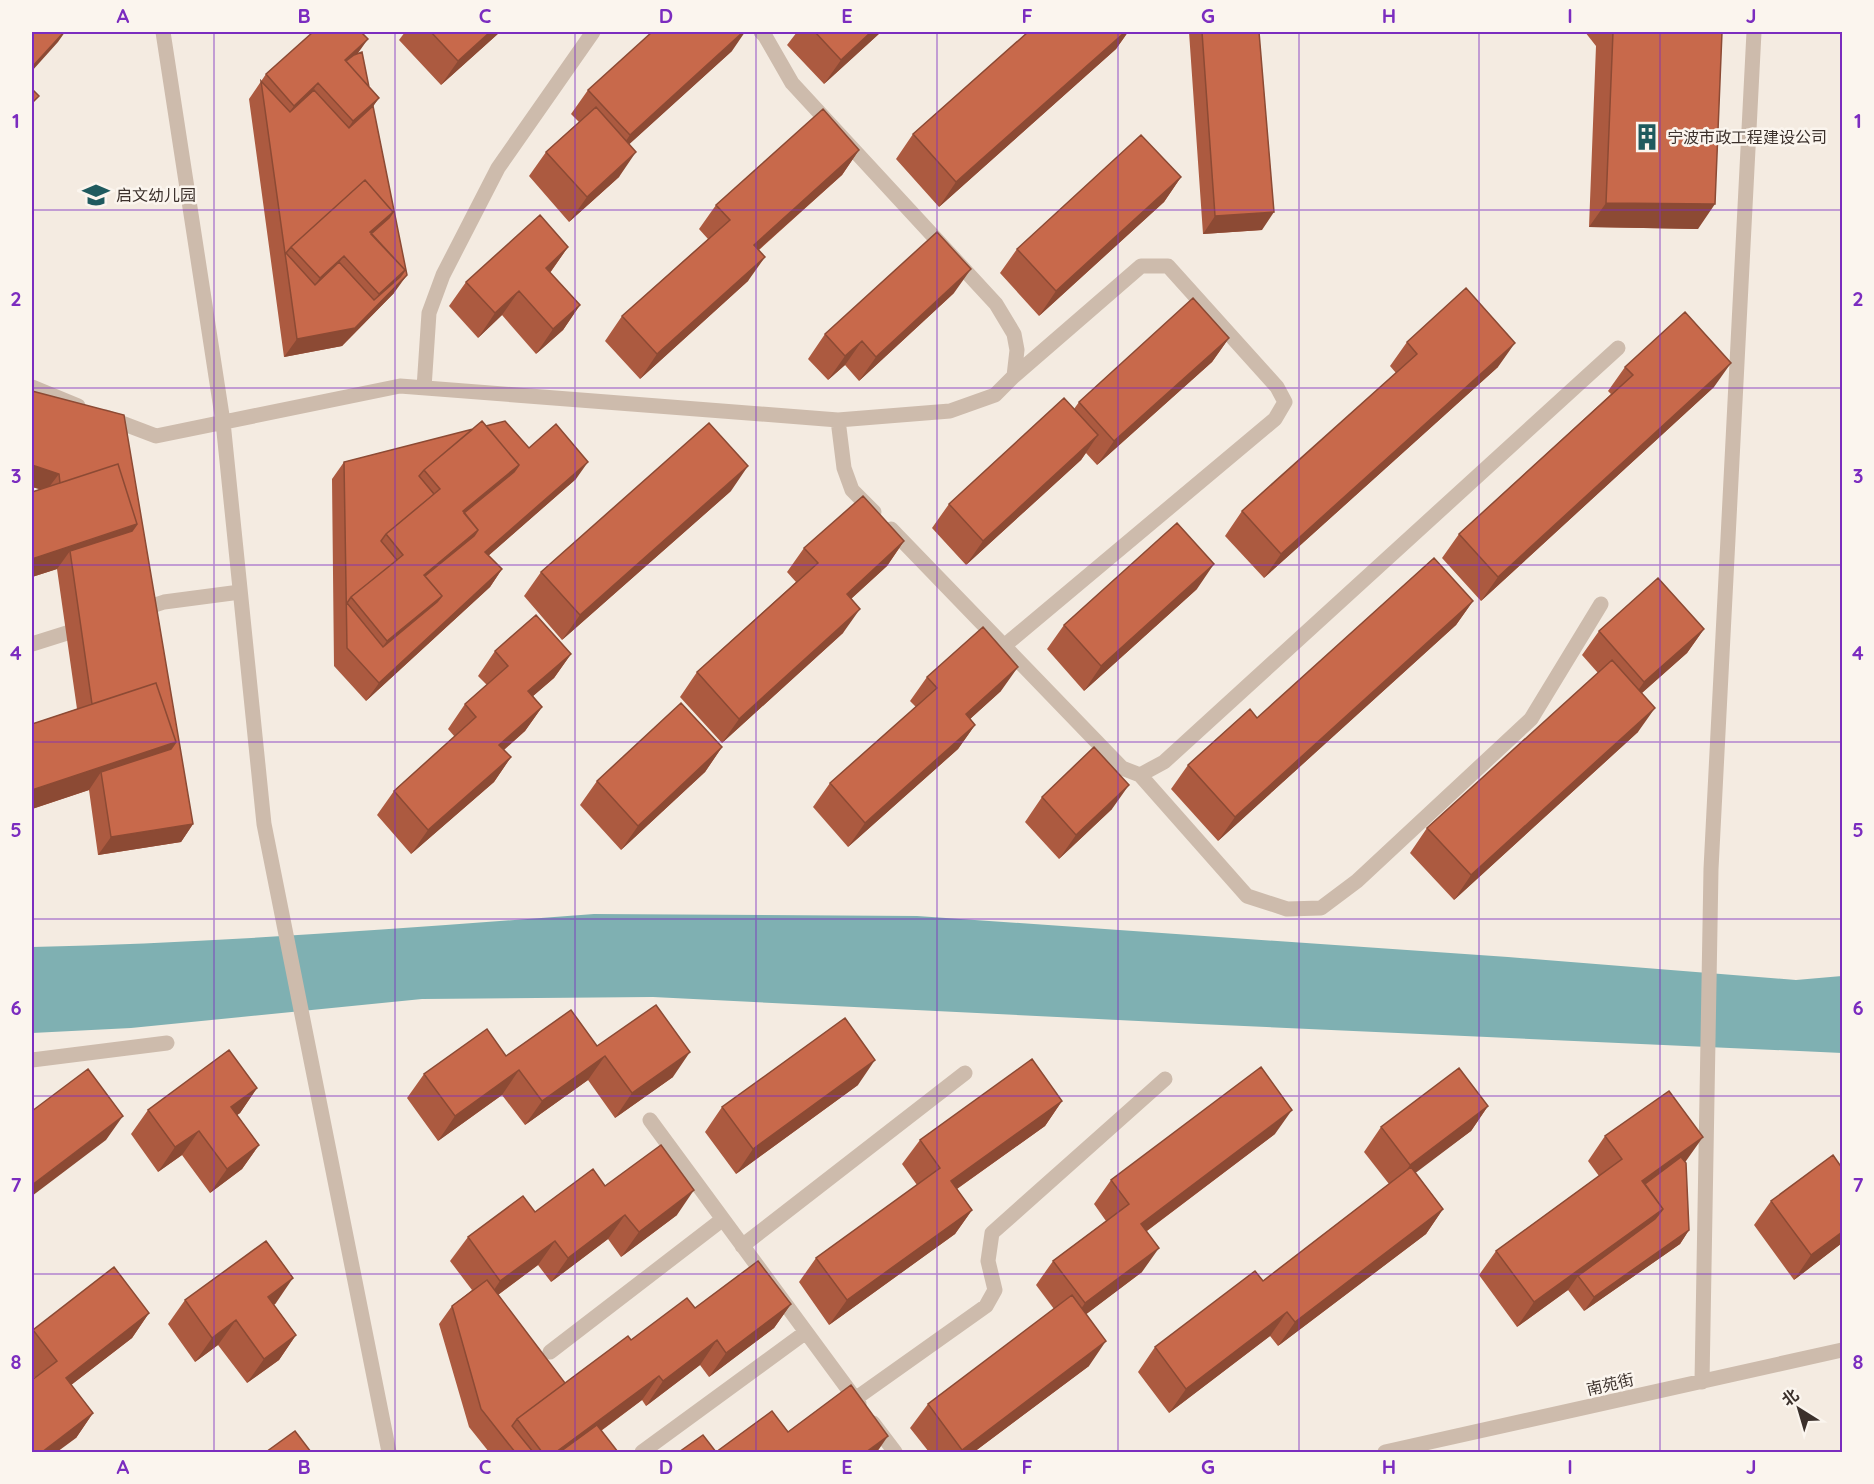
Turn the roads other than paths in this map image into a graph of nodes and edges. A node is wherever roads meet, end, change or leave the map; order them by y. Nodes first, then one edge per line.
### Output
1 (163, 32) edge
2 (593, 32) edge
3 (761, 32) edge
4 (1754, 32) edge
5 (1618, 348) dead end
6 (1014, 376) junction
7 (32, 387) edge
8 (424, 388) junction
9 (838, 420) junction
10 (223, 422) junction
11 (240, 592) junction
12 (1601, 604) dead end
13 (120, 616) edge
14 (98, 623) edge
15 (32, 644) edge
16 (1005, 646) junction
17 (1140, 775) junction
18 (166, 1043) dead end
19 (32, 1060) edge
20 (965, 1073) dead end
21 (1165, 1079) dead end
22 (650, 1120) edge
23 (723, 1219) junction
24 (742, 1246) junction
25 (806, 1332) junction
26 (1842, 1350) edge
27 (550, 1352) dead end
28 (1701, 1382) junction
29 (855, 1399) junction
30 (389, 1452) edge
31 (642, 1452) edge
32 (895, 1452) edge
33 (1385, 1452) edge

1 - 10 street
2 - 8 street
3 - 6 street
4 - 28 street
5 - 17 street
6 - 9 street
6 - 16 street
7 - 10 street
8 - 9 street
8 - 10 street
9 - 16 street
10 - 11 street
11 - 13 street
11 - 30 street
12 - 17 street
14 - 15 street
16 - 17 street
18 - 19 street
20 - 24 street
21 - 29 street
22 - 23 street
23 - 24 street
23 - 27 street
24 - 25 street
25 - 29 street
25 - 31 street
26 - 28 street, 南苑街
28 - 33 street, 南苑街
29 - 32 street

